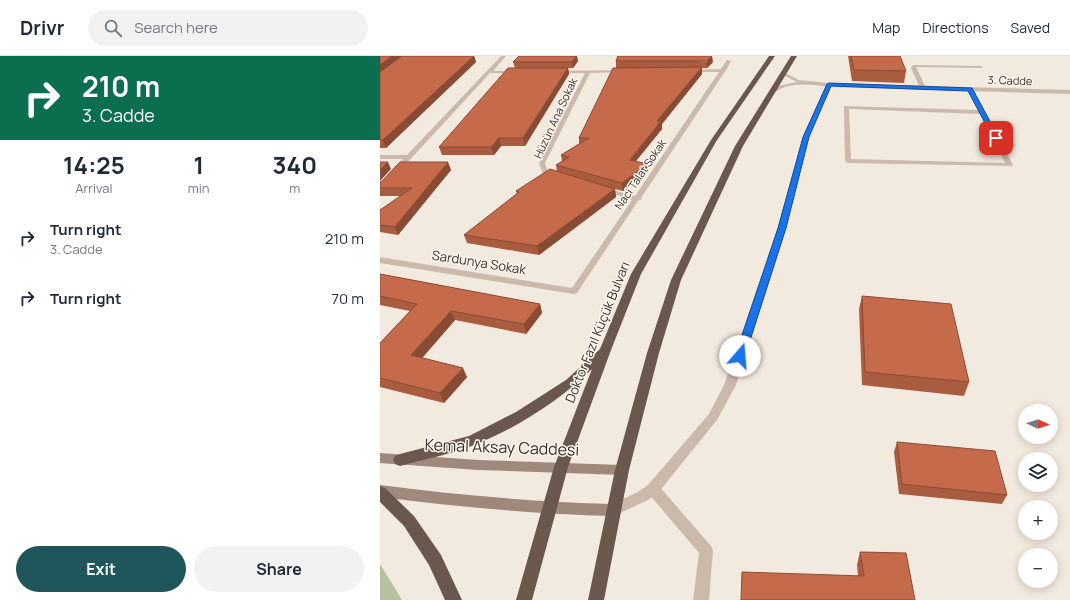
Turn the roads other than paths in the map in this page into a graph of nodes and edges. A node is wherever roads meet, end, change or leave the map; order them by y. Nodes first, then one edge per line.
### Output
1 (504, 56) edge
2 (772, 56) edge
3 (794, 56) edge
4 (729, 61) dead end
5 (981, 67) dead end
6 (724, 70) junction
7 (628, 71) edge
8 (684, 71) edge
9 (489, 72) junction
10 (527, 72) edge
11 (550, 72) edge
12 (588, 72) junction
13 (783, 73) junction
14 (806, 83) junction
15 (829, 84) junction
16 (923, 88) junction
17 (970, 89) junction
18 (1070, 92) edge
19 (771, 93) junction
20 (982, 112) junction
21 (380, 157) edge
22 (407, 158) junction
23 (566, 178) edge
24 (595, 186) edge
25 (380, 187) edge
26 (638, 199) junction
27 (380, 260) edge
28 (574, 291) joint
29 (605, 350) junction
30 (380, 458) edge
31 (400, 460) junction
32 (561, 467) junction
33 (622, 470) junction
34 (653, 489) junction
35 (380, 491) edge
36 (549, 508) junction
37 (613, 510) junction
38 (454, 600) edge
39 (524, 600) edge
40 (596, 600) edge
41 (701, 600) edge

1 - 9 street
2 - 29 highway, Doktor Fazıl Küçük Bulvarı
3 - 13 highway
4 - 6 street, Naci Talat Sokak
5 - 16 street
6 - 8 street
6 - 26 street, Naci Talat Sokak
7 - 12 street
9 - 10 street
9 - 22 street
11 - 12 street
12 - 23 street, Hüzün Ana Sokak
13 - 14 street
13 - 19 highway
14 - 15 street, 3. Cadde
14 - 19 street
15 - 16 street, 3. Cadde
15 - 34 street
16 - 17 street, 3. Cadde
17 - 18 street, 3. Cadde
17 - 20 street
19 - 33 highway
20 - 20 street
21 - 22 street
22 - 25 street
24 - 26 street
26 - 28 street, Naci Talat Sokak
27 - 28 street, Sardunya Sokak
29 - 31 highway
29 - 32 highway, Doktor Fazıl Küçük Bulvarı
30 - 31 main road, Kemal Aksay Caddesi
31 - 32 main road, Kemal Aksay Caddesi
32 - 33 main road, Kemal Aksay Caddesi
32 - 36 highway, Doktor Fazıl Küçük Bulvarı
33 - 37 highway
34 - 37 street
34 - 41 street
35 - 36 main road
35 - 38 highway
36 - 37 main road
36 - 39 highway, Doktor Fazıl Küçük Bulvarı
37 - 40 highway

